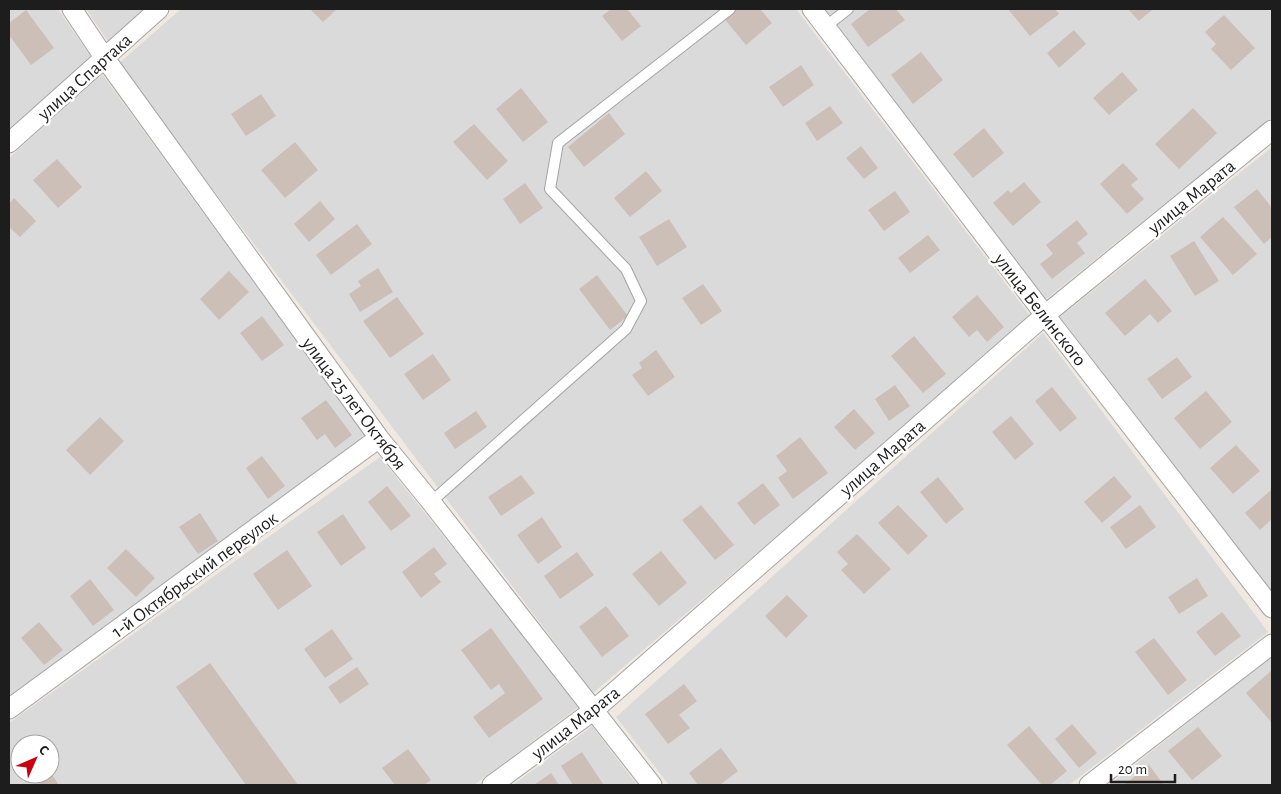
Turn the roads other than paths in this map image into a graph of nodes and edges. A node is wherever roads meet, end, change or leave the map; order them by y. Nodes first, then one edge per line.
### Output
1 (72, 9) edge
2 (159, 9) edge
3 (730, 9) edge
4 (812, 9) edge
5 (848, 9) edge
6 (825, 27) junction
7 (104, 58) junction
8 (1272, 130) edge
9 (9, 143) edge
10 (1045, 315) junction
11 (379, 438) junction
12 (431, 502) junction
13 (1272, 608) edge
14 (1272, 644) edge
15 (9, 709) edge
16 (594, 710) junction
17 (492, 785) edge
18 (652, 785) edge
19 (1090, 785) edge

1 - 7 street, улица 25 лет Октября
2 - 7 street, улица Спартака
3 - 12 lane
4 - 6 street, улица Белинского
5 - 6 lane
6 - 10 street, улица Белинского
7 - 9 street, улица Спартака
7 - 11 street, улица 25 лет Октября
8 - 10 street, улица Марата
10 - 13 street, улица Белинского
10 - 16 street, улица Марата
11 - 12 street, улица 25 лет Октября
11 - 15 street, 1-й Октябрьский переулок
12 - 16 street, улица 25 лет Октября
14 - 19 street
16 - 17 street, улица Марата
16 - 18 street, улица 25 лет Октября

